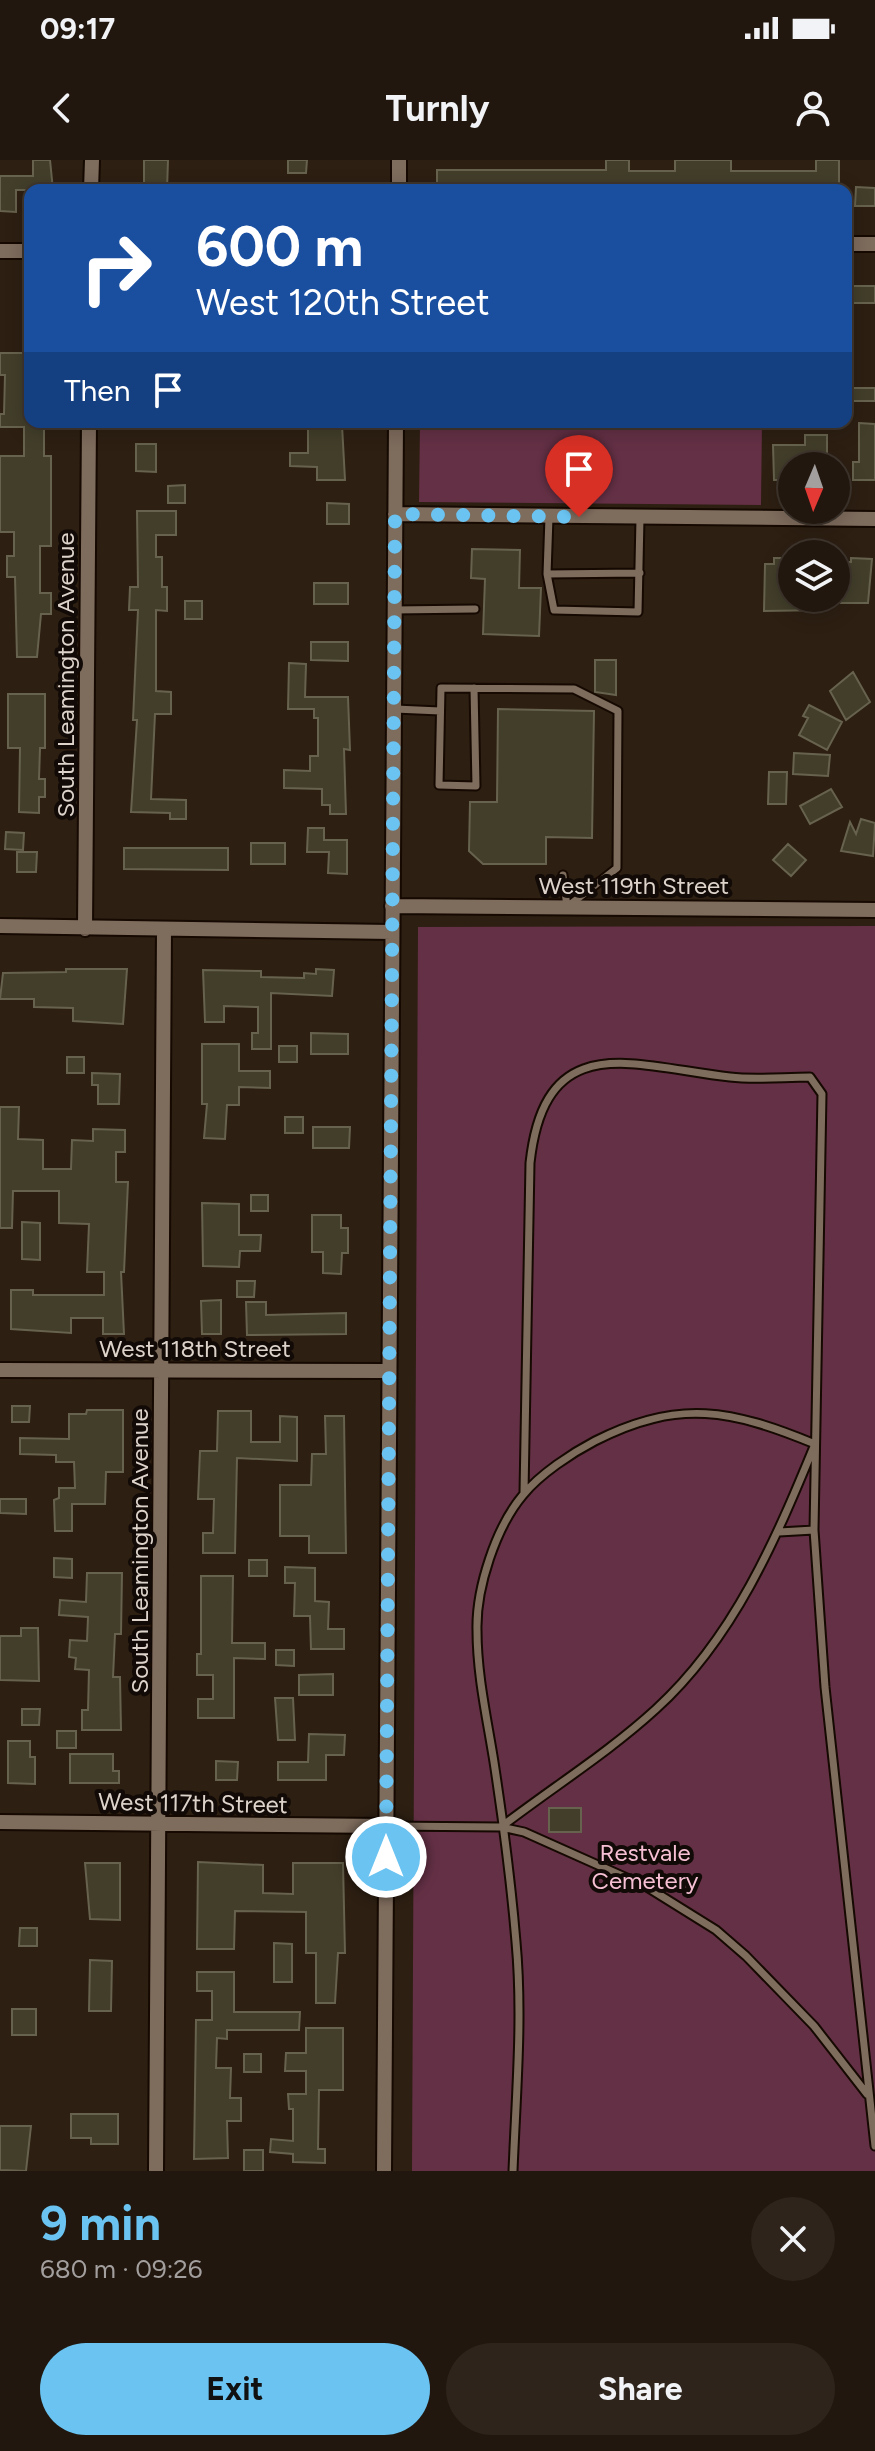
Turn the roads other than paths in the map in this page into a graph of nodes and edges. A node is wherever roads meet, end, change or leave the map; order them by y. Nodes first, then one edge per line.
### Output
1 (92, 160) edge
2 (399, 160) edge
3 (91, 184) edge
4 (399, 184) edge
5 (852, 244) edge
6 (875, 244) edge
7 (0, 251) edge
8 (24, 251) edge
9 (89, 428) edge
10 (396, 428) edge
11 (395, 514) junction
12 (549, 517) junction
13 (640, 518) junction
14 (875, 519) edge
15 (640, 573) junction
16 (547, 574) junction
17 (475, 609) dead end
18 (394, 610) junction
19 (474, 688) junction
20 (393, 709) junction
21 (440, 711) junction
22 (563, 875) dead end
23 (392, 906) junction
24 (567, 907) junction
25 (875, 910) edge
26 (0, 926) edge
27 (85, 929) junction
28 (164, 931) junction
29 (392, 932) junction
30 (0, 1370) edge
31 (162, 1370) junction
32 (389, 1371) junction
33 (815, 1444) junction
34 (524, 1493) junction
35 (814, 1530) junction
36 (779, 1532) junction
37 (0, 1822) edge
38 (159, 1825) junction
39 (386, 1826) junction
40 (501, 1827) junction
41 (869, 2097) junction
42 (875, 2146) edge
43 (156, 2171) edge
44 (384, 2171) edge
45 (513, 2171) edge

1 - 3 street
2 - 4 street
5 - 6 street
7 - 8 street
9 - 27 street, South Leamington Avenue
10 - 11 street
11 - 12 street
11 - 18 street
12 - 13 street
12 - 16 lane
13 - 14 street
13 - 15 lane
15 - 16 lane
15 - 16 lane
17 - 18 lane
18 - 20 street
19 - 21 lane
19 - 21 lane
19 - 24 lane
20 - 21 lane
20 - 23 street
22 - 24 lane
23 - 24 street, West 119th Street
23 - 29 street
24 - 25 street, West 119th Street
26 - 27 street
27 - 28 street
28 - 29 street
28 - 31 street, South Leamington Avenue
29 - 32 street
30 - 31 street, West 118th Street
31 - 32 street, West 118th Street
31 - 38 street, South Leamington Avenue
32 - 39 street
33 - 34 lane
33 - 34 lane
33 - 35 lane
33 - 36 lane
34 - 40 lane
35 - 36 lane
35 - 41 lane
36 - 40 lane
37 - 38 street, West 117th Street
38 - 39 street, West 117th Street
38 - 43 street, South Leamington Avenue
39 - 40 lane
39 - 44 street
40 - 41 lane
40 - 45 lane
41 - 42 lane

